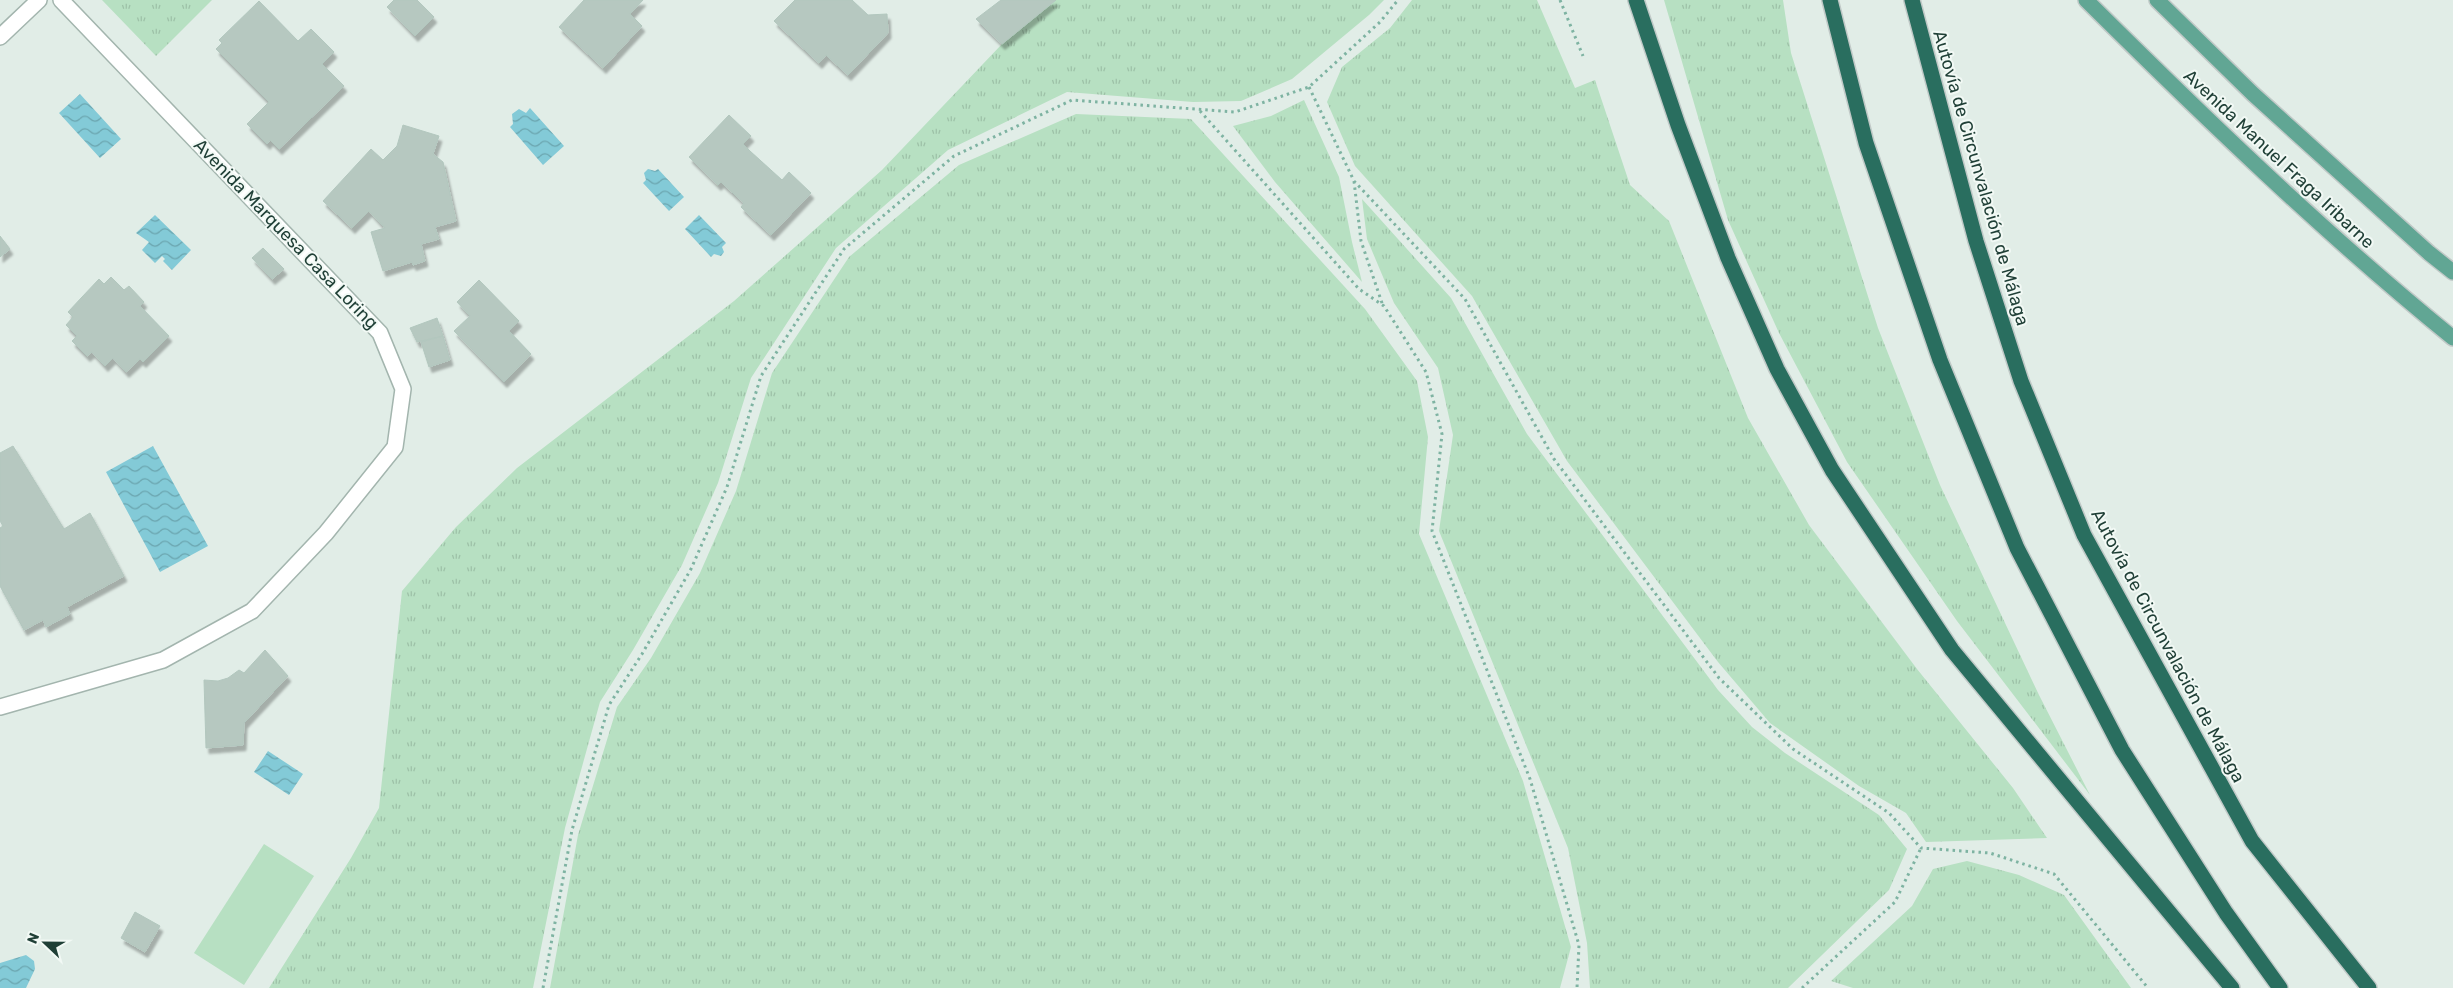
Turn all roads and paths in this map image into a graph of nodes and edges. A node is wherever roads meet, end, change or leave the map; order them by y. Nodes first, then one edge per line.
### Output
1 (39, 0) edge
2 (62, 0) edge
3 (1398, 0) edge
4 (1560, 0) edge
5 (1636, 0) edge
6 (1830, 0) edge
7 (2086, 0) edge
8 (2157, 0) edge
9 (1913, 6) edge
10 (0, 37) edge
11 (1583, 56) dead end
12 (1309, 87) junction
13 (1200, 111) junction
14 (1354, 181) junction
15 (2453, 272) edge
16 (1384, 306) junction
17 (2453, 338) edge
18 (0, 707) edge
19 (1922, 848) junction
20 (543, 988) edge
21 (1577, 988) edge
22 (1802, 988) edge
23 (2148, 988) edge
24 (2232, 988) edge
25 (2280, 988) edge
26 (2369, 988) edge

1 - 10 street
2 - 18 street, Avenida Marquesa Casa Loring
3 - 12 path
4 - 11 path
5 - 24 highway
6 - 25 highway
7 - 17 main road, Avenida Manuel Fraga Iribarne
8 - 15 main road, Avenida Manuel Fraga Iribarne
9 - 26 highway, Autovía de Circunvalación de Málaga
12 - 13 path
12 - 14 path
13 - 16 path
13 - 20 path
14 - 16 path
14 - 19 path
16 - 21 path
19 - 22 path
19 - 23 path

